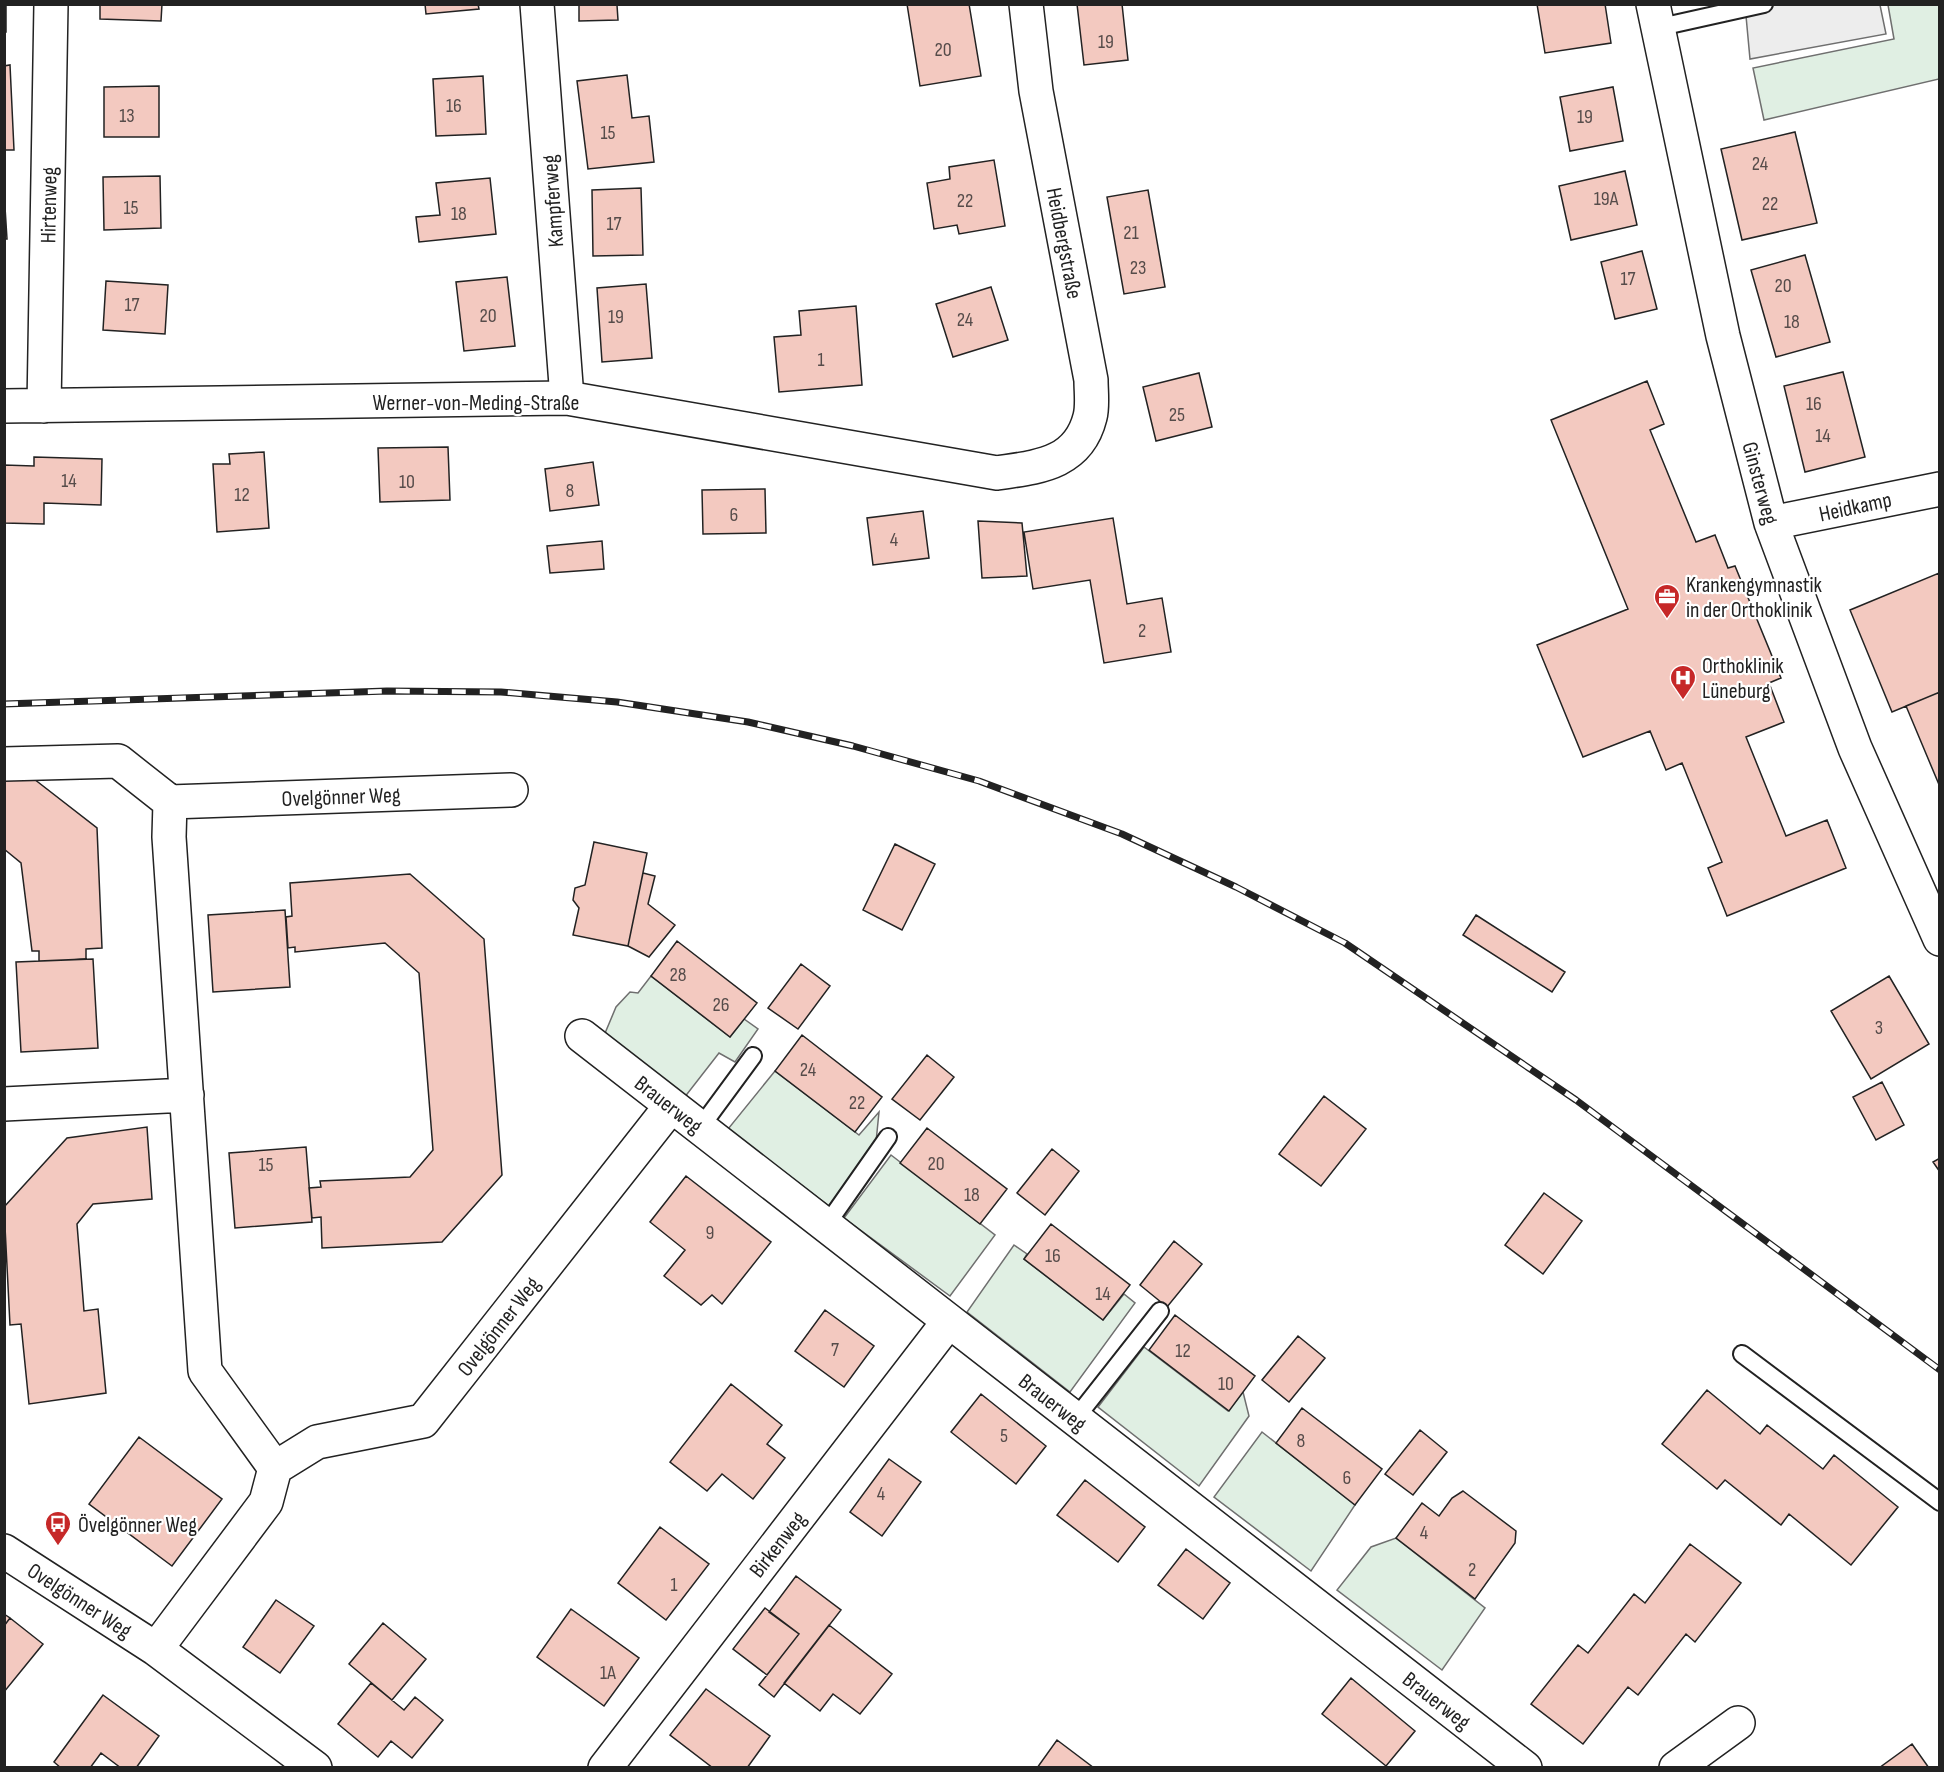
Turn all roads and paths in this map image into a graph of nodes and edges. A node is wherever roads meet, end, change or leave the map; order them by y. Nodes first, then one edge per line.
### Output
1 (51, 4) edge
2 (537, 4) edge
3 (1026, 4) edge
4 (1764, 4) edge
5 (1655, 16) edge
6 (567, 398) junction
7 (4, 406) edge
8 (44, 406) junction
9 (1048, 465) joint
10 (1940, 489) edge
11 (1771, 523) junction
12 (4, 764) edge
13 (511, 790) dead end
14 (170, 802) junction
15 (1940, 939) edge
16 (582, 1036) dead end
17 (753, 1056) dead end
18 (187, 1095) junction
19 (4, 1104) edge
20 (671, 1106) junction
21 (700, 1128) junction
22 (888, 1137) dead end
23 (825, 1227) junction
24 (1160, 1311) dead end
25 (949, 1321) junction
26 (1742, 1354) dead end
27 (1075, 1419) junction
28 (275, 1468) junction
29 (1940, 1502) edge
30 (4, 1551) edge
31 (156, 1649) junction
32 (1738, 1723) dead end
33 (1682, 1765) edge
34 (315, 1767) edge
35 (605, 1767) edge
36 (1525, 1767) edge

1 - 8 street, Hirtenweg
2 - 6 street, Kampferweg
3 - 9 street, Heidbergstraße
4 - 5 lane
5 - 11 street, Ginsterweg
6 - 8 street, Werner-von-Meding-Straße
6 - 9 street, Werner-von-Meding-Straße
7 - 8 street, Werner-von-Meding-Straße
10 - 11 street, Heidkamp
11 - 15 street, Ginsterweg
12 - 14 street
13 - 14 street, Ovelgönner Weg
14 - 18 street
16 - 20 street, Brauerweg
17 - 21 lane
18 - 19 street
18 - 28 street
20 - 21 street, Brauerweg
20 - 28 street, Ovelgönner Weg
21 - 23 street, Brauerweg
22 - 23 lane
23 - 25 street, Brauerweg
24 - 27 lane
25 - 27 street, Brauerweg
25 - 35 street, Birkenweg
26 - 29 lane
27 - 36 street, Brauerweg
28 - 31 street, Ovelgönner Weg
30 - 31 street, Ovelgönner Weg
31 - 34 street, Ovelgönner Weg
32 - 33 street

